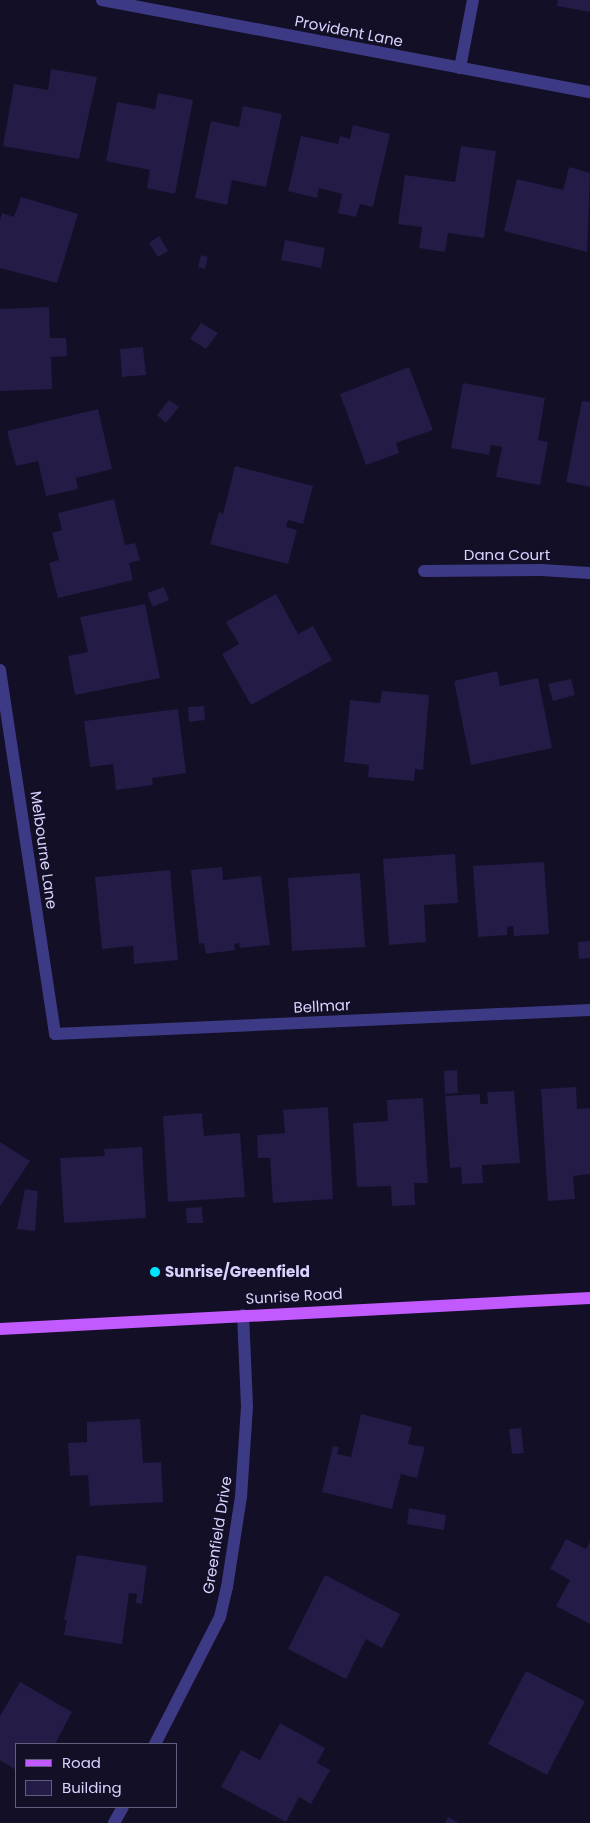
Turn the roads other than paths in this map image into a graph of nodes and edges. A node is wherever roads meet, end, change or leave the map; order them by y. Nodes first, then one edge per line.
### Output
1 (102, 0) edge
2 (473, 0) edge
3 (460, 68) junction
4 (590, 92) edge
5 (424, 571) dead end
6 (590, 574) edge
7 (0, 670) edge
8 (590, 1010) edge
9 (55, 1034) joint
10 (590, 1298) edge
11 (243, 1315) junction
12 (0, 1329) edge
13 (155, 1743) edge
14 (122, 1808) edge
15 (114, 1823) edge

1 - 3 street, Provident Lane
2 - 3 street
3 - 4 street, Provident Lane
5 - 6 street, Dana Court
7 - 9 street, Melbourne Lane
8 - 9 street, Bellmar
10 - 11 main road, Sunrise Road
11 - 12 main road, Sunrise Road
11 - 13 street, Greenfield Drive
14 - 15 street

